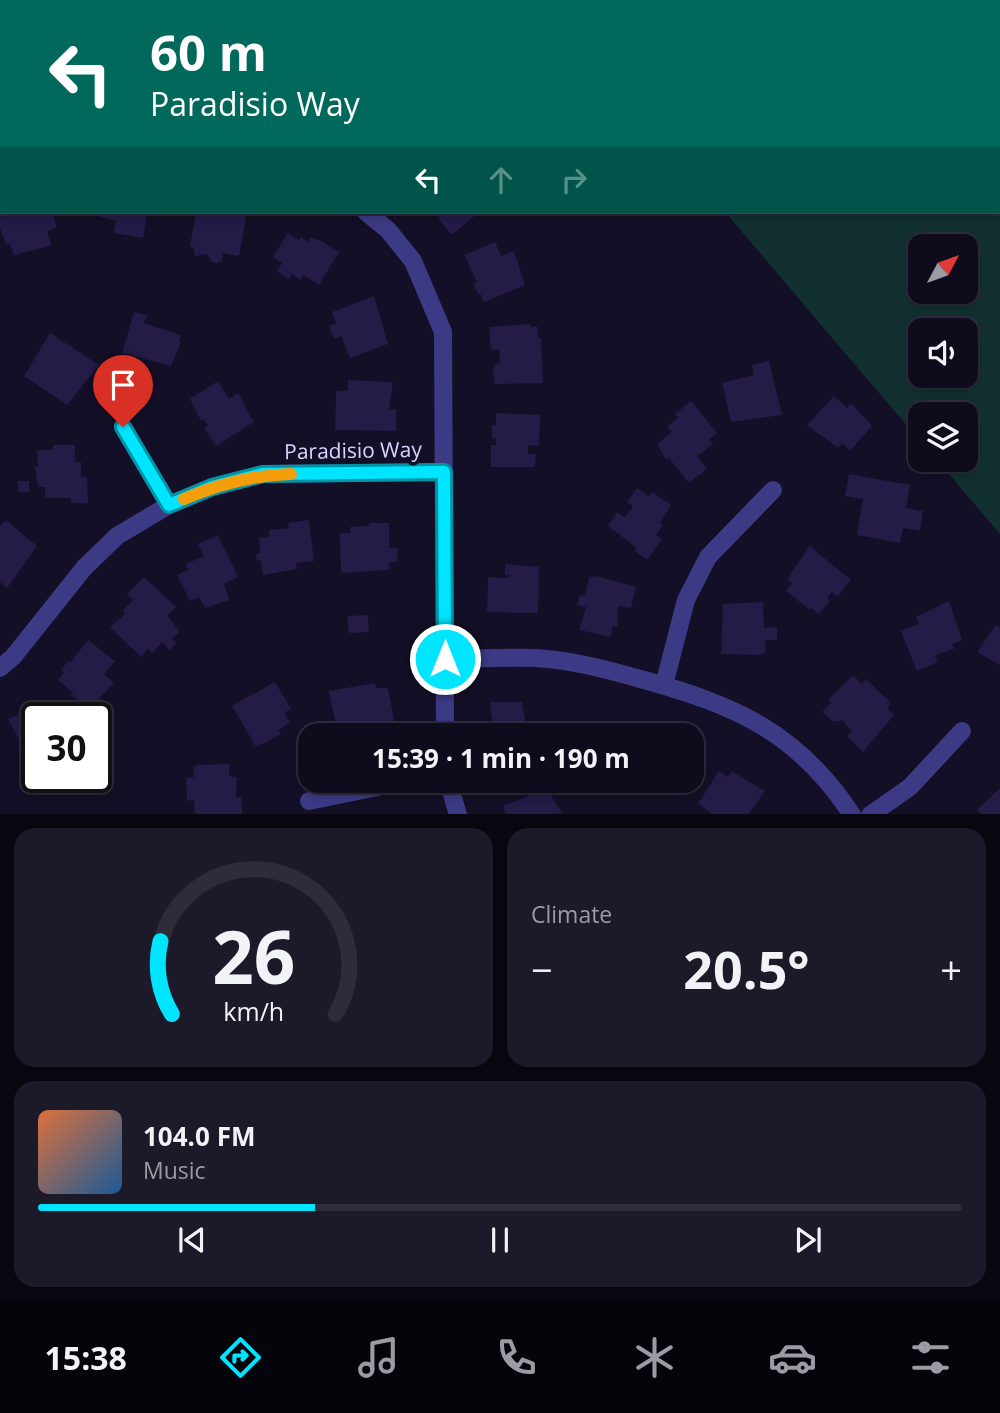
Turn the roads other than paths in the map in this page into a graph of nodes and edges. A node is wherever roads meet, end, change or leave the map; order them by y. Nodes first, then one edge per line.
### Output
1 (368, 214) edge
2 (123, 427) dead end
3 (444, 472) junction
4 (773, 490) dead end
5 (169, 505) junction
6 (445, 659) junction
7 (0, 668) edge
8 (664, 685) junction
9 (444, 723) edge
10 (962, 731) dead end
11 (348, 793) edge
12 (452, 793) edge
13 (309, 801) dead end
14 (458, 814) edge
15 (852, 814) edge
16 (870, 814) edge

1 - 3 street
2 - 5 street
3 - 5 street, Paradisio Way
3 - 6 street
4 - 8 street
5 - 7 street, Paradisio Way
6 - 8 street
6 - 9 street
8 - 15 street
10 - 16 street
11 - 13 street
12 - 14 street

